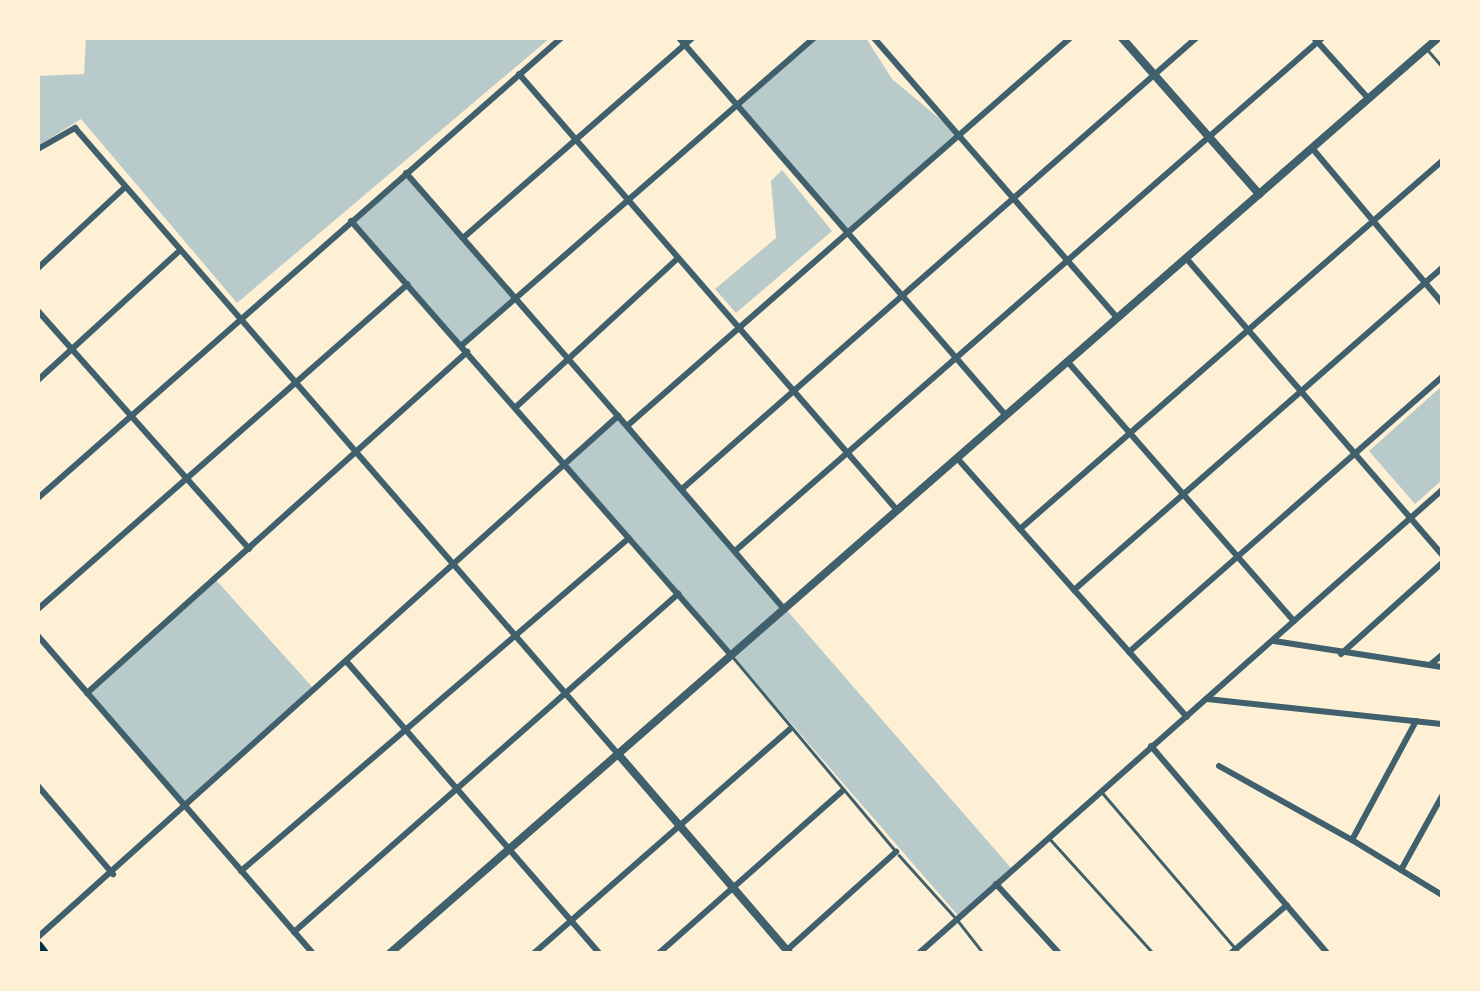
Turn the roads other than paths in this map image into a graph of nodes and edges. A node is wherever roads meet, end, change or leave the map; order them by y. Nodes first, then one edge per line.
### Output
1 (561, 38) edge
2 (692, 38) edge
3 (814, 38) edge
4 (874, 38) edge
5 (1070, 38) edge
6 (1122, 38) edge
7 (1196, 38) edge
8 (1438, 38) edge
9 (1318, 39) edge
10 (681, 41) edge
11 (1426, 48) junction
12 (1442, 66) edge
13 (519, 74) junction
14 (1154, 74) junction
15 (1368, 98) junction
16 (736, 105) junction
17 (958, 134) junction
18 (1209, 136) junction
19 (576, 139) junction
20 (1312, 148) junction
21 (38, 149) edge
22 (1442, 160) edge
23 (406, 173) junction
24 (124, 188) junction
25 (1013, 194) junction
26 (1259, 194) junction
27 (628, 200) junction
28 (1373, 221) junction
29 (351, 222) junction
30 (846, 231) junction
31 (463, 238) junction
32 (178, 252) junction
33 (678, 258) junction
34 (1186, 258) junction
35 (1068, 260) junction
36 (38, 268) edge
37 (1442, 268) edge
38 (1425, 283) junction
39 (408, 284) junction
40 (902, 296) junction
41 (516, 298) junction
42 (1442, 303) edge
43 (38, 311) edge
44 (1118, 318) junction
45 (240, 319) junction
46 (737, 326) junction
47 (1249, 328) junction
48 (464, 348) junction
49 (72, 350) junction
50 (568, 358) junction
51 (956, 358) junction
52 (1068, 362) junction
53 (1442, 377) edge
54 (38, 380) edge
55 (297, 383) junction
56 (1304, 389) junction
57 (793, 391) junction
58 (516, 407) junction
59 (1006, 415) junction
60 (130, 416) junction
61 (618, 416) junction
62 (628, 426) junction
63 (1131, 430) junction
64 (1358, 450) junction
65 (356, 451) junction
66 (847, 453) junction
67 (957, 458) junction
68 (566, 464) junction
69 (185, 481) junction
70 (682, 489) junction
71 (1442, 490) edge
72 (1185, 491) junction
73 (38, 498) edge
74 (897, 510) junction
75 (1408, 520) junction
76 (1020, 530) junction
77 (629, 538) junction
78 (249, 549) junction
79 (734, 551) junction
80 (1238, 554) junction
81 (1442, 555) edge
82 (1442, 563) edge
83 (459, 566) junction
84 (1074, 590) junction
85 (678, 594) junction
86 (784, 609) junction
87 (38, 610) edge
88 (1294, 621) junction
89 (517, 634) junction
90 (38, 636) edge
91 (1273, 640) junction
92 (1129, 652) junction
93 (1442, 654) edge
94 (731, 655) junction
95 (1340, 655) junction
96 (348, 662) junction
97 (1430, 665) junction
98 (1442, 667) edge
99 (86, 692) junction
100 (564, 693) junction
101 (1206, 698) junction
102 (1187, 717) junction
103 (1416, 721) junction
104 (1442, 724) edge
105 (790, 728) junction
106 (406, 730) junction
107 (1151, 746) junction
108 (618, 754) junction
109 (1218, 766) dead end
110 (38, 786) edge
111 (457, 788) junction
112 (842, 791) junction
113 (1101, 791) junction
114 (1442, 796) edge
115 (187, 809) junction
116 (680, 825) junction
117 (1048, 838) junction
118 (1352, 840) junction
119 (509, 849) junction
120 (896, 852) junction
121 (1401, 870) junction
122 (241, 871) junction
123 (113, 874) junction
124 (996, 884) junction
125 (733, 887) junction
126 (1442, 895) edge
127 (1287, 905) junction
128 (571, 920) junction
129 (957, 920) junction
130 (294, 932) junction
131 (38, 936) edge
132 (38, 945) edge
133 (395, 952) edge
134 (789, 952) edge
135 (1235, 952) edge
136 (45, 954) edge
137 (313, 954) edge
138 (534, 954) edge
139 (600, 954) edge
140 (658, 954) edge
141 (918, 954) edge
142 (984, 954) edge
143 (1060, 954) edge
144 (1154, 954) edge
145 (1328, 954) edge

1 - 13 street
2 - 10 street
3 - 16 street
4 - 17 street
5 - 17 street
6 - 14 street
7 - 14 street
8 - 11 street
9 - 15 street
9 - 18 street
10 - 16 street
10 - 19 street
11 - 12 lane
11 - 15 street
13 - 19 street
13 - 23 street
14 - 18 street
14 - 25 street
15 - 20 street
16 - 27 street
16 - 30 street
17 - 25 street
17 - 30 street
18 - 26 street
18 - 35 street
19 - 27 street
19 - 31 street
20 - 26 street
20 - 28 street
21 - 24 street
22 - 28 street
23 - 29 street
23 - 31 street
24 - 32 street
24 - 36 street
25 - 35 street
25 - 40 street
26 - 34 street
27 - 33 street
27 - 41 street
28 - 38 street
28 - 47 street
29 - 39 street
29 - 45 street
30 - 40 street
30 - 46 street
31 - 41 street
32 - 45 street
32 - 49 street
33 - 46 street
33 - 50 street
34 - 44 street
34 - 47 street
35 - 44 street
35 - 51 street
37 - 38 street
38 - 42 street
38 - 56 street
39 - 48 street
39 - 55 street
40 - 51 street
40 - 57 street
41 - 48 street
41 - 50 street
43 - 49 street
44 - 52 street
45 - 55 street
45 - 60 street
46 - 57 street
46 - 62 street
47 - 56 street
47 - 63 street
48 - 58 street
48 - 65 street
49 - 54 street
49 - 60 street
50 - 58 street
50 - 61 street
51 - 59 street
51 - 66 street
52 - 59 street
52 - 63 street
53 - 64 street
55 - 65 street
55 - 69 street
56 - 64 street
56 - 72 street
57 - 66 street
57 - 70 street
58 - 68 street
59 - 67 street
60 - 69 street
60 - 73 street
61 - 62 street
61 - 68 street
62 - 70 street
63 - 72 street
63 - 76 street
64 - 75 street
64 - 80 street
65 - 78 street
65 - 83 street
66 - 74 street
66 - 79 street
67 - 74 street
67 - 76 street
68 - 77 street
68 - 83 street
69 - 78 street
69 - 87 street
70 - 79 street
71 - 75 street
72 - 80 street
72 - 84 street
74 - 86 street
75 - 81 street
75 - 88 street
76 - 84 street
77 - 85 street
77 - 89 street
78 - 99 street
79 - 86 street
80 - 88 street
80 - 92 street
82 - 95 street
83 - 89 street
83 - 96 street
84 - 92 street
85 - 94 street
85 - 100 street
86 - 94 street
88 - 91 street
89 - 100 street
89 - 106 street
90 - 99 street
91 - 95 street
91 - 101 street
92 - 102 street
93 - 97 street
94 - 105 lane
94 - 108 street
95 - 97 street
96 - 106 street
96 - 115 street
97 - 98 street
99 - 115 street
100 - 108 street
100 - 111 street
101 - 102 street
101 - 103 street
102 - 107 street
103 - 104 street
103 - 118 street
105 - 112 lane
105 - 116 street
106 - 111 street
106 - 122 street
107 - 113 street
107 - 127 street
108 - 116 street
108 - 119 street
109 - 118 street
110 - 123 street
111 - 119 street
111 - 130 street
112 - 120 lane
112 - 125 street
113 - 117 street
113 - 135 lane
114 - 121 street
115 - 122 street
115 - 123 street
116 - 125 street
116 - 128 street
117 - 124 street
117 - 144 lane
118 - 121 street
119 - 128 street
119 - 133 street
120 - 129 lane
120 - 134 street
121 - 126 street
122 - 130 street
123 - 131 street
124 - 129 street
124 - 143 street
125 - 134 street
125 - 140 street
127 - 135 street
127 - 145 street
128 - 138 street
128 - 139 street
129 - 141 street
129 - 142 lane
130 - 137 street
132 - 136 main road

